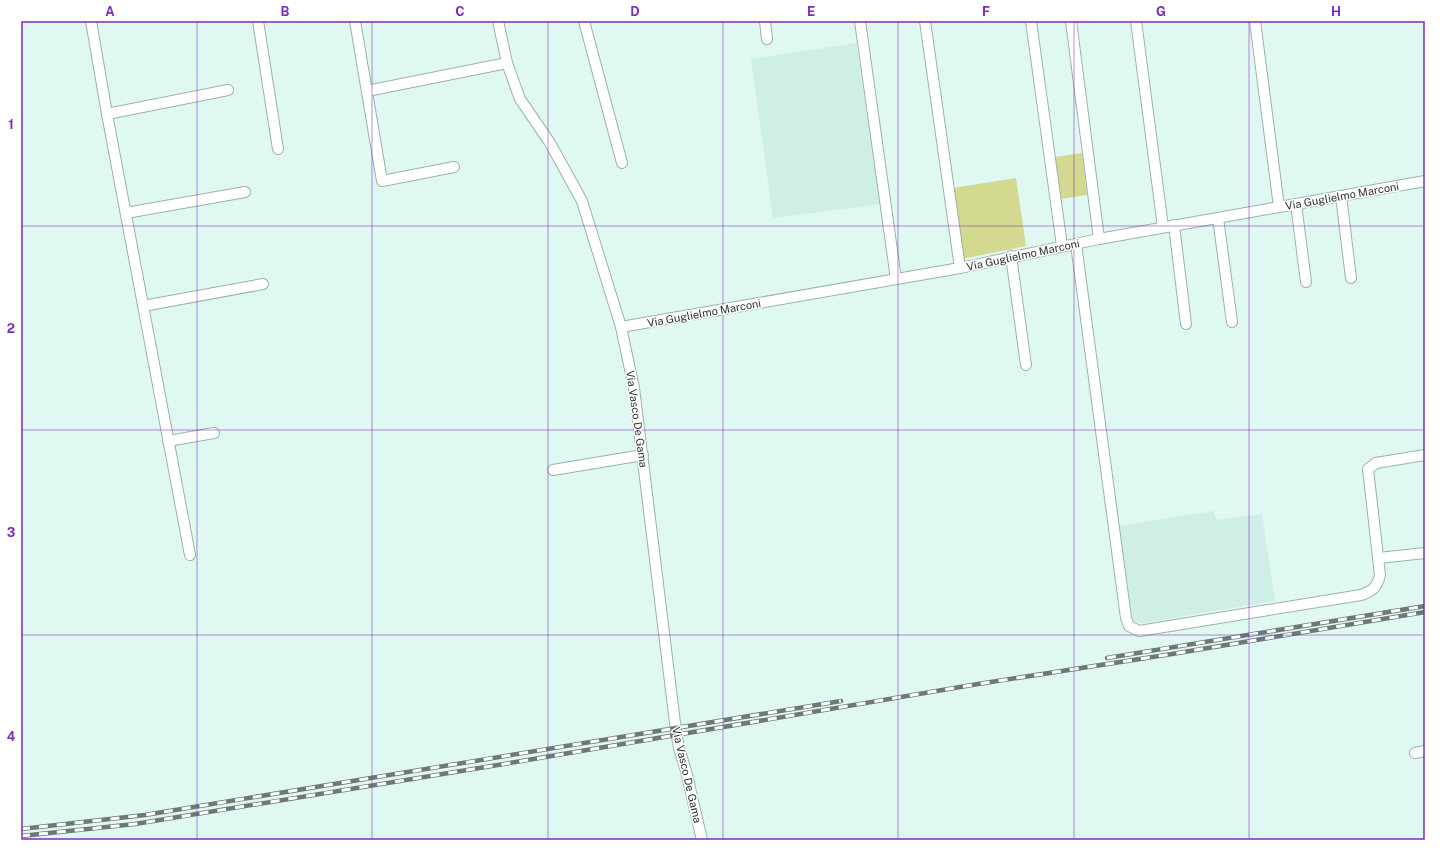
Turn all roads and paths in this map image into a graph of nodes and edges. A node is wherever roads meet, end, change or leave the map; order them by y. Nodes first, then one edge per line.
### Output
1 (91, 21) edge
2 (258, 21) edge
3 (355, 21) edge
4 (498, 21) edge
5 (584, 21) edge
6 (765, 21) edge
7 (860, 21) edge
8 (925, 21) edge
9 (1031, 21) edge
10 (1071, 21) edge
11 (1136, 21) edge
12 (1255, 21) edge
13 (767, 38) dead end
14 (507, 63) junction
15 (228, 90) dead end
16 (367, 91) junction
17 (107, 114) junction
18 (278, 149) dead end
19 (622, 163) dead end
20 (454, 167) dead end
21 (1425, 181) edge
22 (245, 192) dead end
23 (1341, 196) junction
24 (1296, 204) junction
25 (1280, 207) junction
26 (126, 213) junction
27 (1218, 218) junction
28 (1174, 225) junction
29 (1163, 227) junction
30 (1099, 239) junction
31 (1076, 244) junction
32 (1062, 246) junction
33 (1011, 256) junction
34 (960, 268) junction
35 (1351, 278) dead end
36 (896, 279) junction
37 (1306, 282) dead end
38 (263, 284) dead end
39 (143, 306) junction
40 (1232, 322) dead end
41 (1186, 324) dead end
42 (621, 327) junction
43 (1026, 364) dead end
44 (214, 433) dead end
45 (168, 441) junction
46 (643, 455) junction
47 (1425, 455) edge
48 (553, 470) dead end
49 (1425, 553) edge
50 (190, 555) dead end
51 (1379, 558) junction
52 (702, 840) edge

1 - 17 street
2 - 18 street
3 - 16 street
4 - 14 street, Via Vasco De Gama
5 - 19 street
6 - 13 street
7 - 36 street
8 - 34 street
9 - 32 street
10 - 30 street
11 - 29 street
12 - 25 street
14 - 16 street
14 - 42 street, Via Vasco De Gama
15 - 17 street
16 - 20 street
17 - 26 street
21 - 23 street, Via Guglielmo Marconi
22 - 26 street
23 - 24 street, Via Guglielmo Marconi
23 - 35 street
24 - 25 street, Via Guglielmo Marconi
24 - 37 street
25 - 27 street, Via Guglielmo Marconi
26 - 39 street
27 - 28 street, Via Guglielmo Marconi
27 - 40 street
28 - 29 street, Via Guglielmo Marconi
28 - 41 street
29 - 30 street, Via Guglielmo Marconi
30 - 31 street, Via Guglielmo Marconi
31 - 32 street, Via Guglielmo Marconi
31 - 51 street
32 - 33 street, Via Guglielmo Marconi
33 - 34 street, Via Guglielmo Marconi
33 - 43 street
34 - 36 street, Via Guglielmo Marconi
36 - 42 street, Via Guglielmo Marconi
38 - 39 street
39 - 45 street
42 - 46 street, Via Vasco De Gama
44 - 45 street
45 - 50 street
46 - 48 street
46 - 52 street, Via Vasco De Gama
47 - 51 street
49 - 51 street

